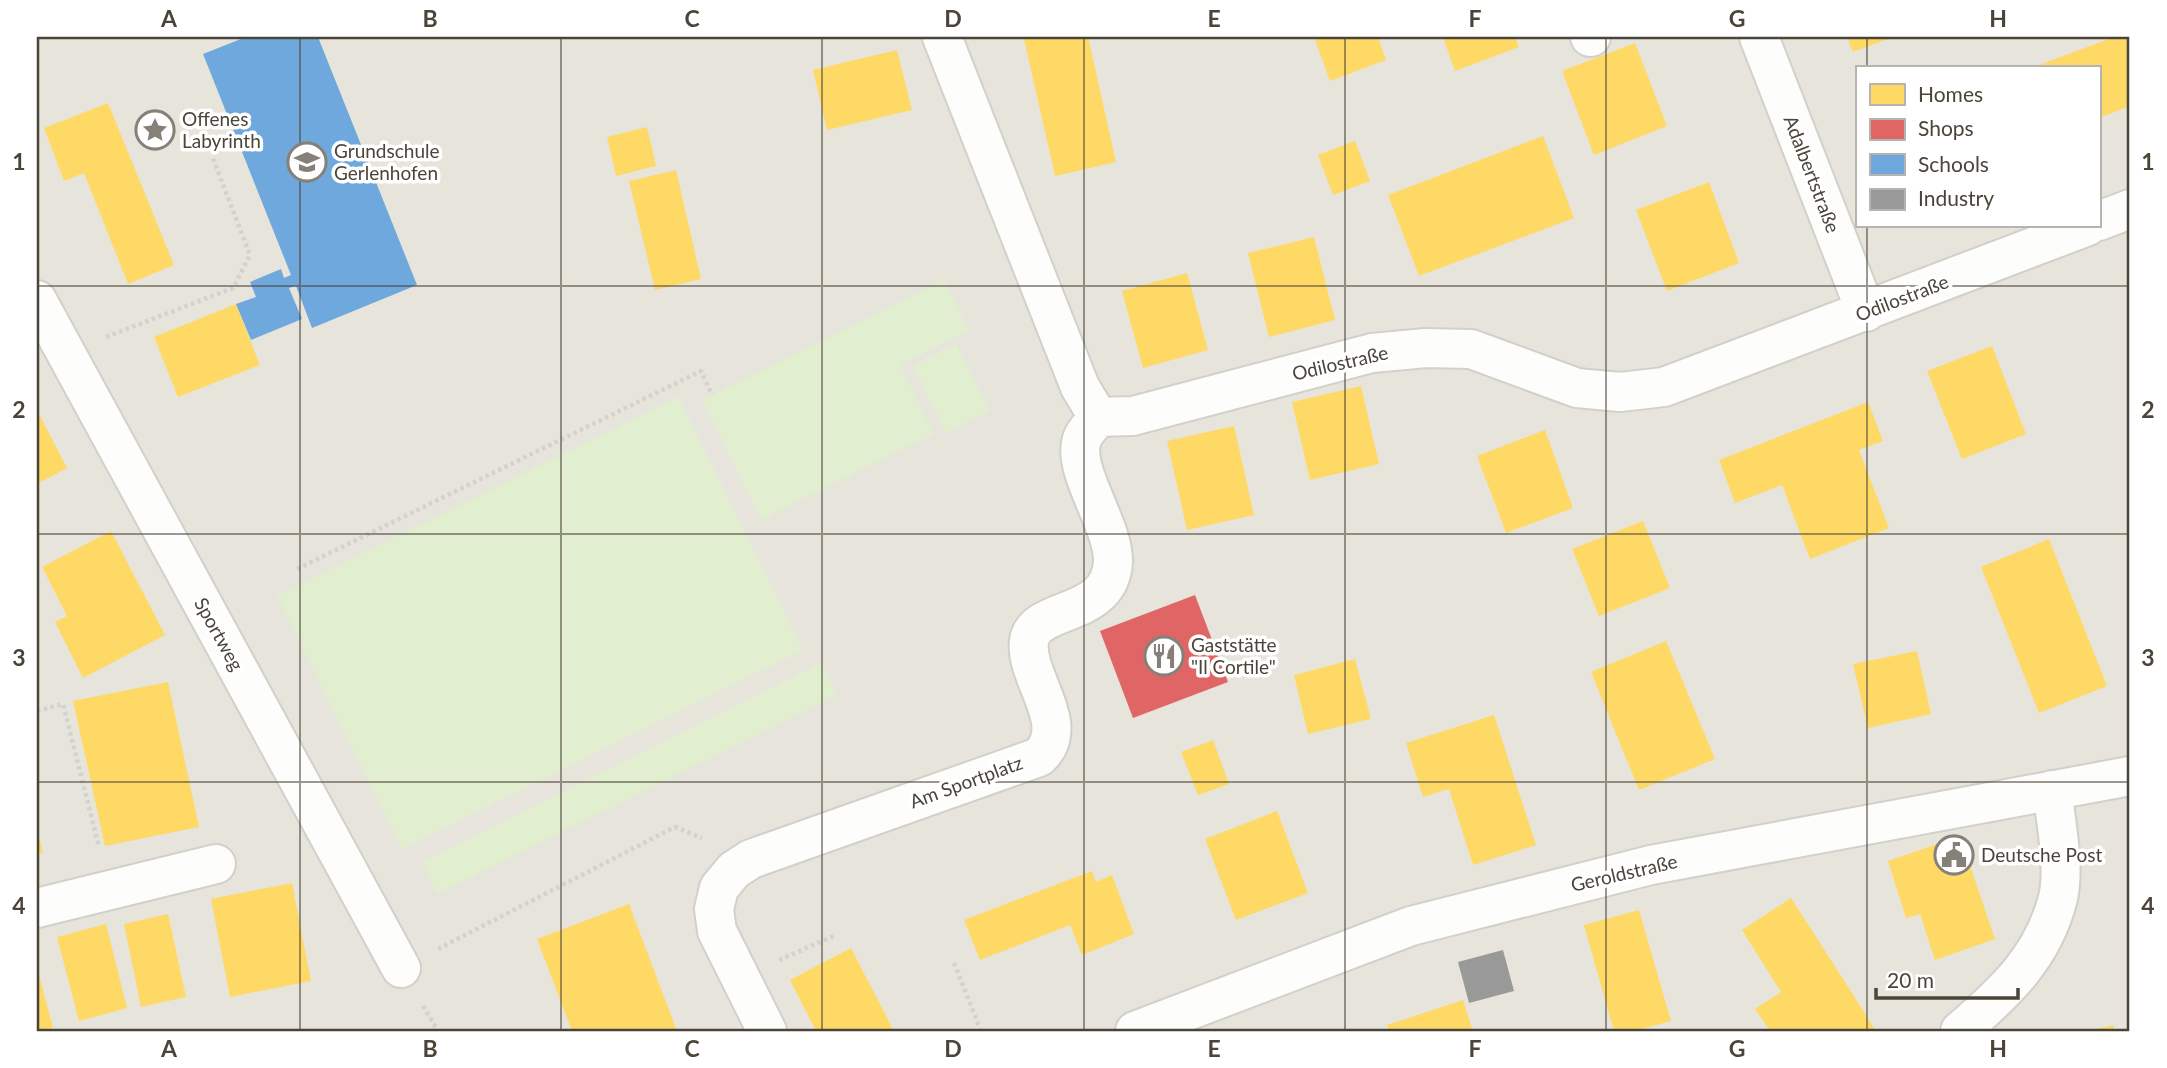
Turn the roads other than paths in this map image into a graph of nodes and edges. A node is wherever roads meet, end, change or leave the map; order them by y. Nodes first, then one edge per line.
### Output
1 (942, 37) edge
2 (1759, 37) edge
3 (2130, 209) edge
4 (2100, 221) edge
5 (2083, 228) edge
6 (37, 300) edge
7 (1866, 312) junction
8 (1098, 418) junction
9 (2130, 776) edge
10 (2052, 790) junction
11 (216, 863) dead end
12 (37, 908) edge
13 (401, 968) road end
14 (767, 1031) edge
15 (1135, 1031) edge
16 (1960, 1031) edge

1 - 8 street
2 - 7 street, Adalbertstraße
3 - 4 street
5 - 7 street, Odilostraße
6 - 13 street, Sportweg
7 - 8 street, Odilostraße
8 - 14 street, Am Sportplatz
9 - 10 street, Geroldstraße
10 - 15 street, Geroldstraße
10 - 16 street
11 - 12 street

